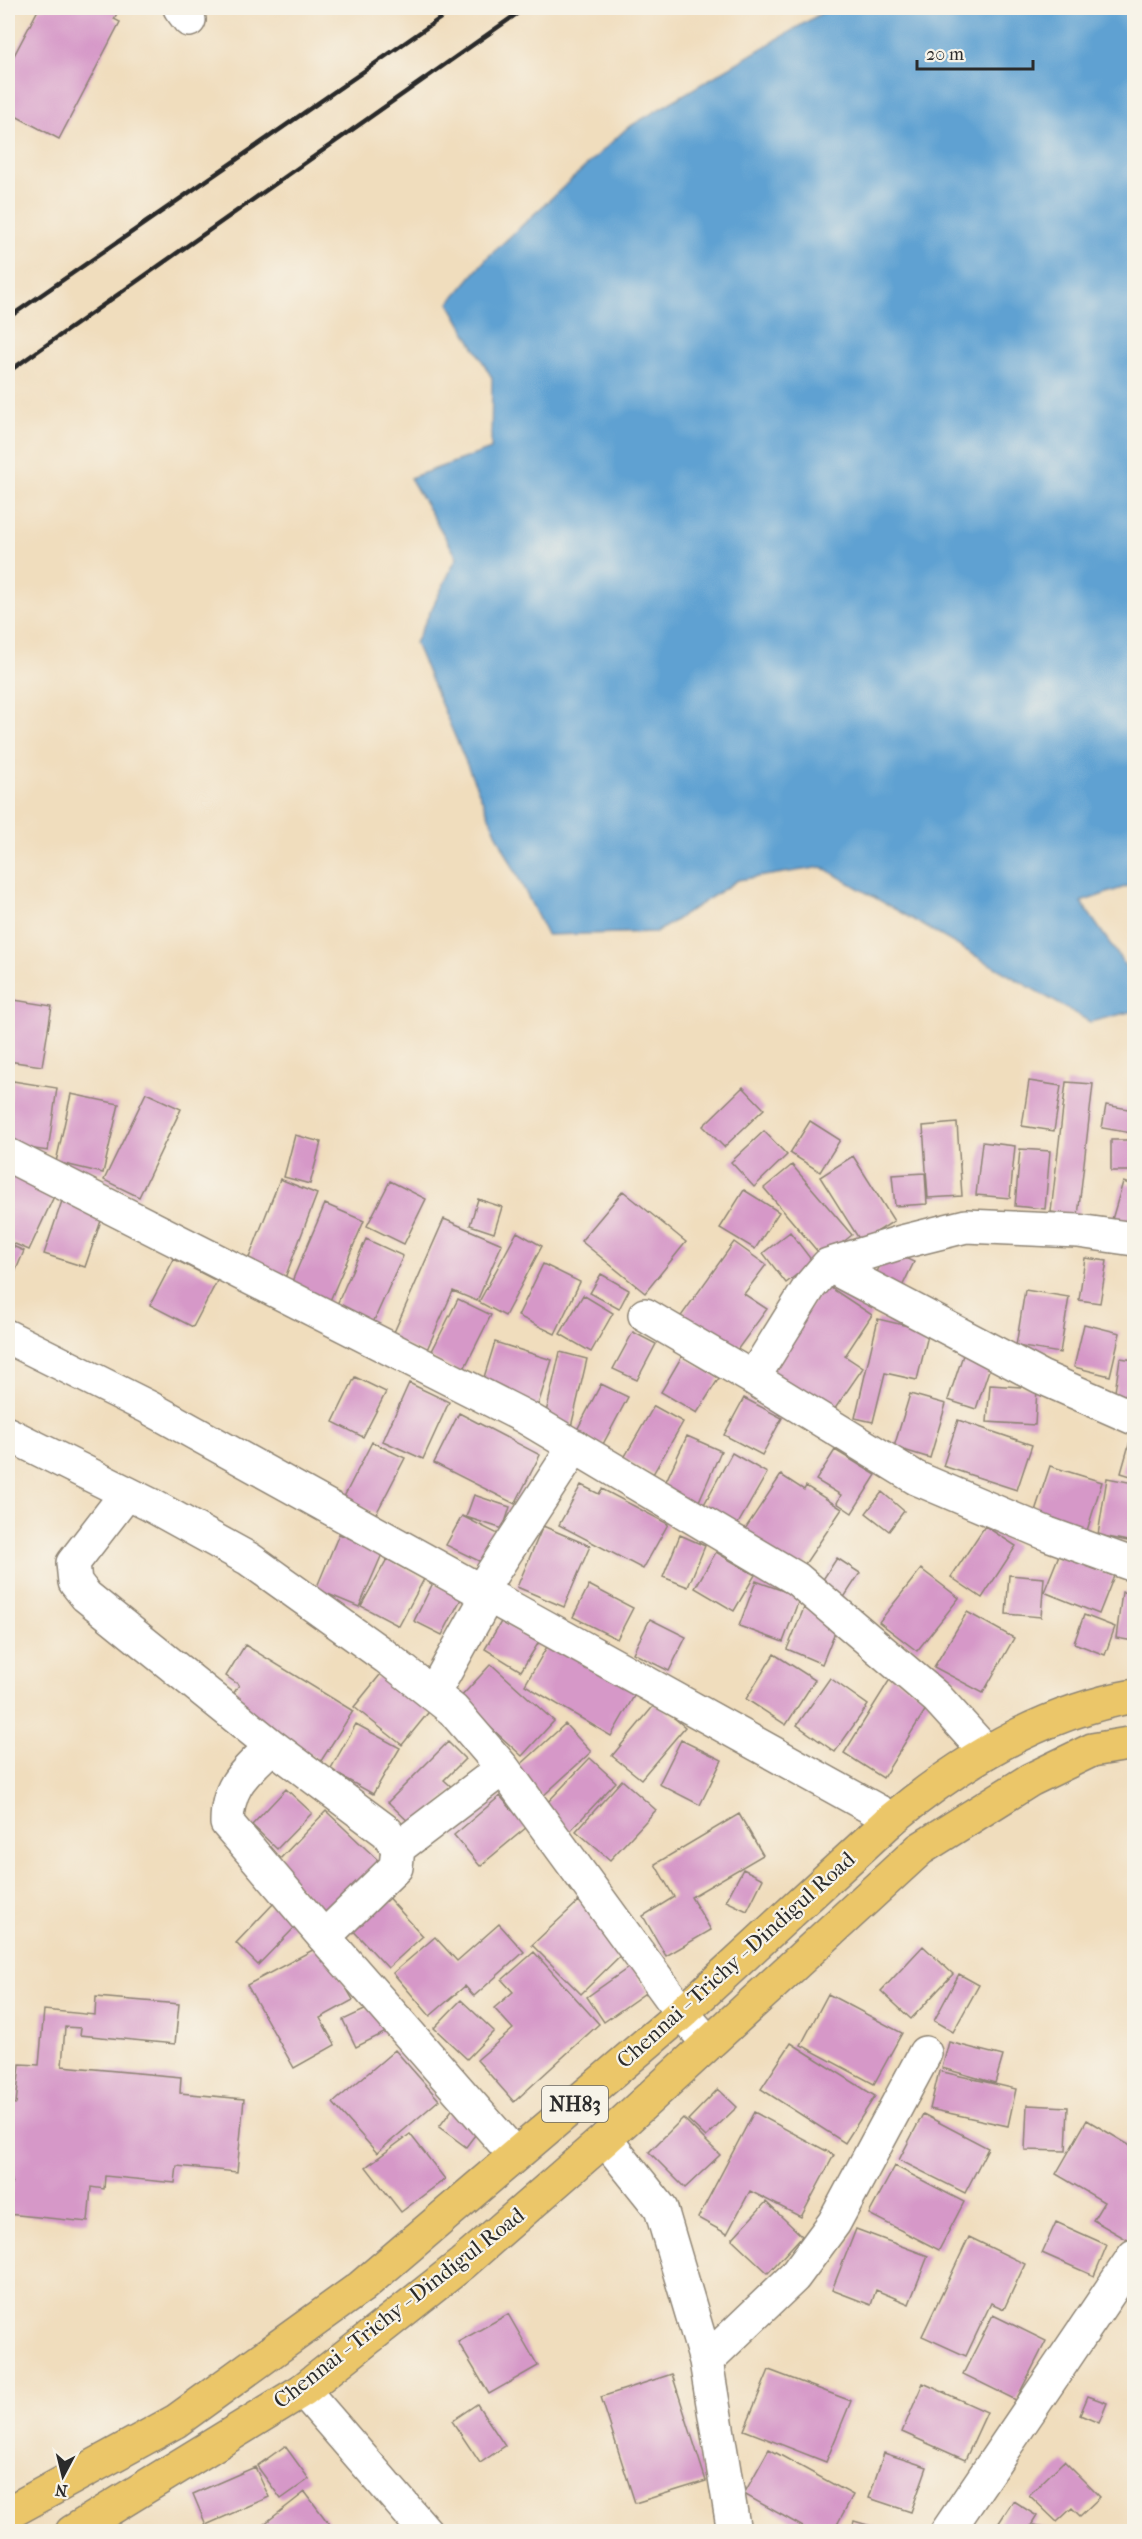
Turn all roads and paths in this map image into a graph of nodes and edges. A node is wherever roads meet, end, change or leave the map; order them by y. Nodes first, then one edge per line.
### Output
1 (8, 1155) edge
2 (1134, 1239) edge
3 (828, 1265) junction
4 (645, 1315) dead end
5 (8, 1336) edge
6 (753, 1378) junction
7 (1134, 1418) edge
8 (8, 1434) edge
9 (574, 1446) junction
10 (127, 1493) junction
11 (1134, 1566) edge
12 (483, 1594) junction
13 (433, 1695) junction
14 (1134, 1696) edge
15 (1134, 1743) edge
16 (272, 1746) junction
17 (986, 1752) junction
18 (503, 1768) junction
19 (892, 1819) junction
20 (398, 1848) junction
21 (324, 1937) junction
22 (682, 2013) junction
23 (708, 2043) junction
24 (925, 2053) dead end
25 (605, 2139) junction
26 (515, 2155) junction
27 (1134, 2256) edge
28 (706, 2361) junction
29 (303, 2390) junction
30 (8, 2513) edge
31 (72, 2532) edge
32 (426, 2532) edge
33 (734, 2532) edge
34 (947, 2532) edge

1 - 9 street
2 - 3 street
3 - 6 street
3 - 7 street
4 - 6 street
5 - 12 street
6 - 11 street
8 - 10 street
9 - 12 street
9 - 17 street
10 - 13 street
10 - 16 street
12 - 13 street
12 - 19 street
13 - 18 street
14 - 17 highway, Chennai - Trichy - Dindigul Road / NH83
15 - 23 highway, Chennai - Trichy - Dindigul Road / NH83
16 - 20 street
16 - 21 street
17 - 19 highway, Chennai - Trichy - Dindigul Road / NH83
18 - 20 street
18 - 22 street
19 - 22 highway, Chennai - Trichy - Dindigul Road / NH83
20 - 21 street
21 - 26 street
22 - 23 street
22 - 26 highway, Chennai - Trichy - Dindigul Road / NH83
23 - 25 highway, Chennai - Trichy - Dindigul Road / NH83
24 - 28 street
25 - 28 street
25 - 29 highway, Chennai - Trichy - Dindigul Road / NH83
26 - 30 highway, Chennai - Trichy - Dindigul Road / NH83
27 - 34 street
28 - 33 street
29 - 31 highway, Chennai - Trichy - Dindigul Road / NH83
29 - 32 street

